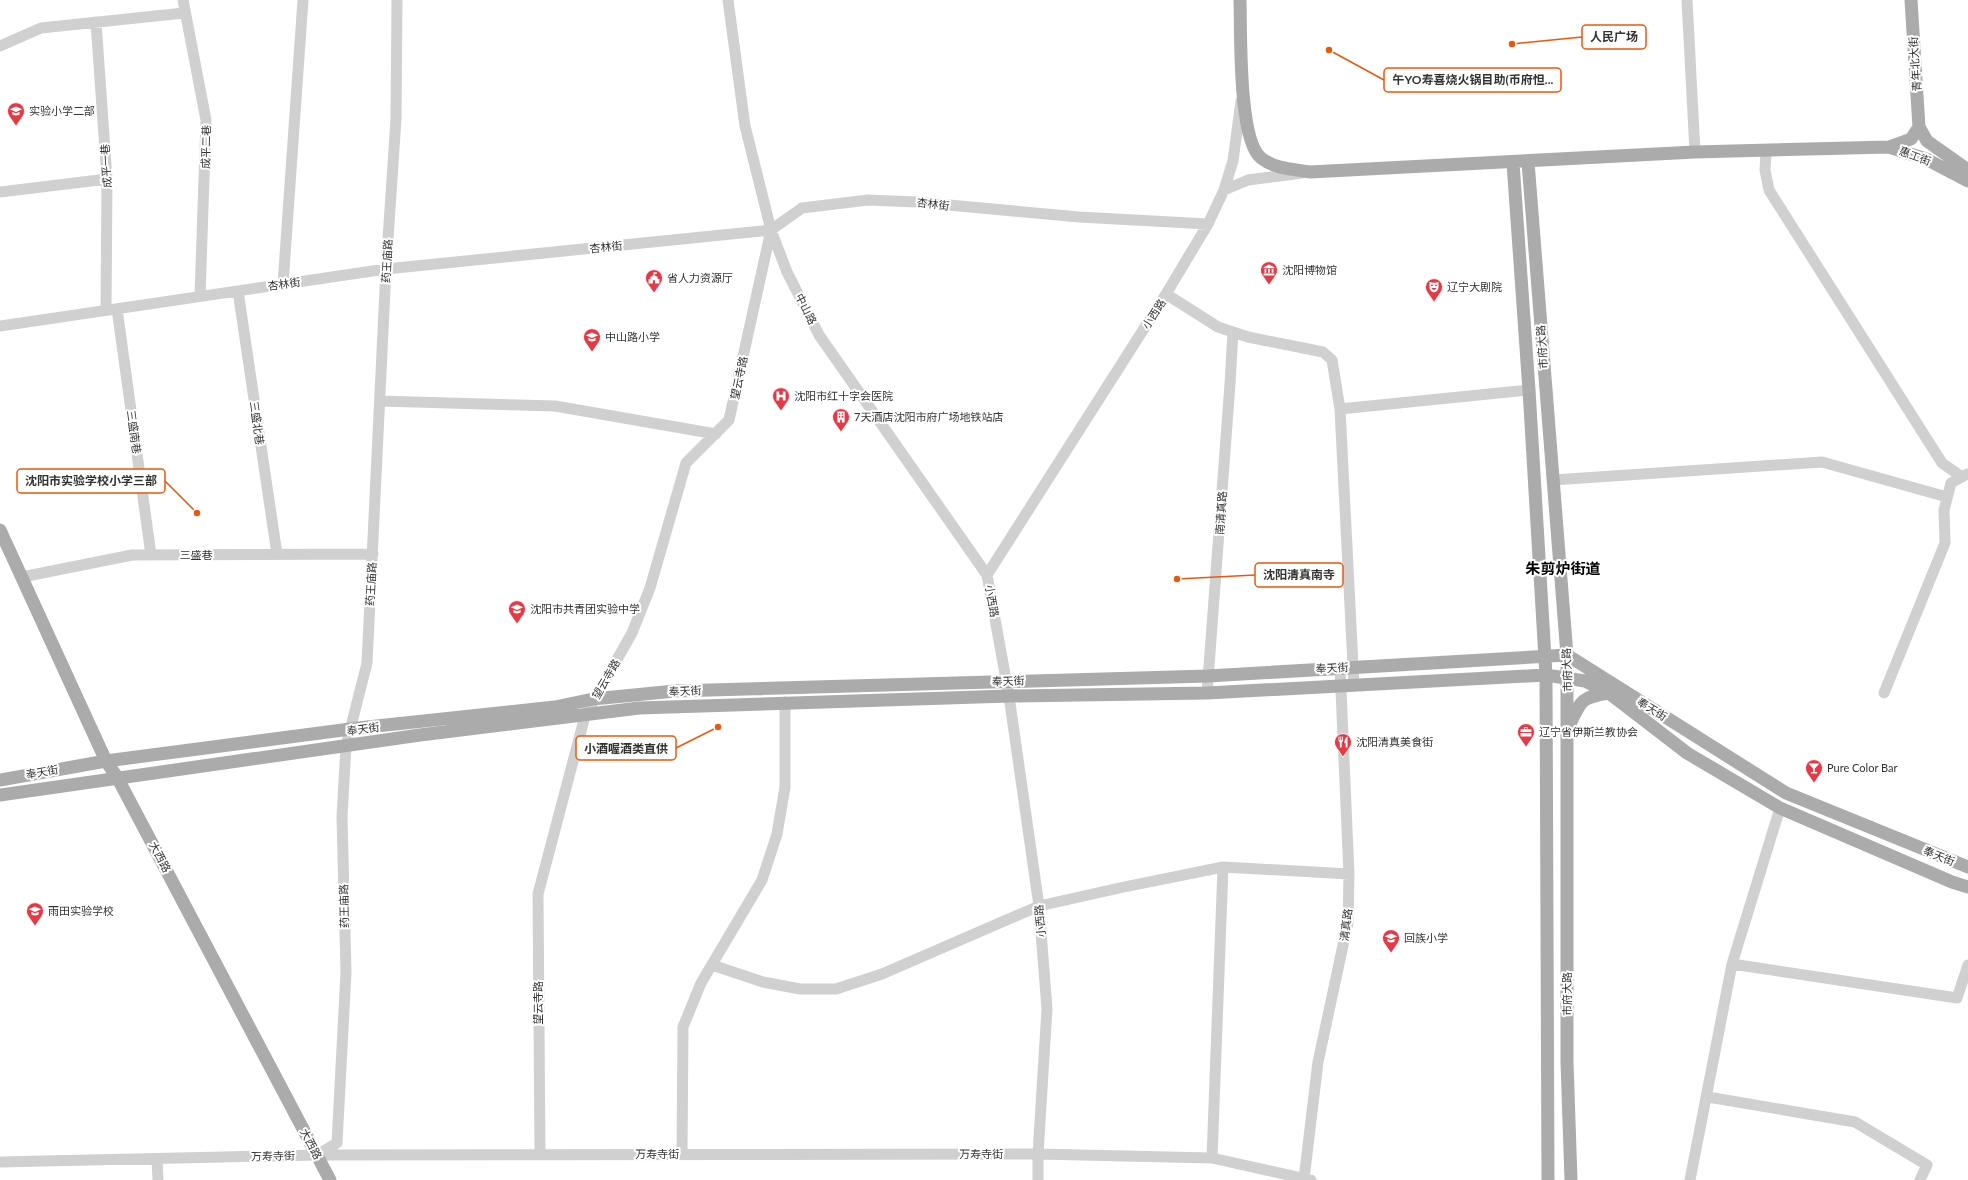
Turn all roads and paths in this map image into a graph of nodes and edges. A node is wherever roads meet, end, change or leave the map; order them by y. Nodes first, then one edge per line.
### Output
1 (183, 0) edge
2 (303, 0) edge
3 (397, 0) edge
4 (728, 0) edge
5 (1240, 0) edge
6 (1687, 0) edge
7 (1911, 0) edge
8 (184, 13) junction
9 (96, 22) junction
10 (0, 46) edge
11 (1242, 86) junction
12 (1919, 127) junction
13 (1889, 147) junction
14 (1695, 152) junction
15 (1766, 152) junction
16 (1528, 162) junction
17 (1513, 163) junction
18 (1968, 170) edge
19 (1310, 172) junction
20 (107, 179) junction
21 (1968, 181) edge
22 (1224, 190) junction
23 (0, 192) edge
24 (1208, 224) junction
25 (771, 230) junction
26 (386, 269) junction
27 (283, 284) junction
28 (238, 291) junction
29 (1166, 294) junction
30 (200, 296) junction
31 (117, 309) junction
32 (106, 310) junction
33 (0, 326) edge
34 (1233, 332) junction
35 (1529, 390) junction
36 (380, 401) junction
37 (1340, 409) junction
38 (716, 434) junction
39 (1965, 476) edge
40 (1553, 480) junction
41 (1947, 497) junction
42 (0, 530) edge
43 (277, 554) junction
44 (373, 554) junction
45 (151, 555) junction
46 (987, 575) junction
47 (22, 577) junction
48 (1567, 655) junction
49 (1544, 656) junction
50 (1354, 667) junction
51 (1340, 668) junction
52 (1546, 675) junction
53 (1208, 676) junction
54 (1568, 678) junction
55 (1006, 681) junction
56 (1348, 686) junction
57 (1207, 693) junction
58 (1884, 693) dead end
59 (1608, 694) junction
60 (1009, 696) junction
61 (593, 699) junction
62 (785, 702) junction
63 (585, 716) junction
64 (1568, 729) junction
65 (351, 730) junction
66 (346, 746) junction
67 (106, 761) junction
68 (117, 777) junction
69 (0, 780) edge
70 (0, 794) edge
71 (1780, 808) junction
72 (1222, 867) junction
73 (1968, 867) edge
74 (1349, 874) junction
75 (1968, 887) edge
76 (1039, 906) junction
77 (1732, 964) junction
78 (712, 965) junction
79 (1968, 965) edge
80 (1708, 1097) junction
81 (540, 1154) junction
82 (682, 1154) junction
83 (1038, 1154) junction
84 (317, 1155) junction
85 (157, 1158) junction
86 (1212, 1158) junction
87 (0, 1162) edge
88 (158, 1180) edge
89 (330, 1180) edge
90 (1038, 1180) edge
91 (1308, 1180) edge
92 (1548, 1180) edge
93 (1571, 1180) edge
94 (1690, 1180) edge
95 (1920, 1180) edge

1 - 8 street, 成平二巷
2 - 27 street
3 - 26 street, 药王庙路
4 - 25 street, 中山路
5 - 11 main road
6 - 14 street
7 - 12 main road, 青年北大街
8 - 9 street
8 - 30 street, 成平二巷
9 - 10 street
9 - 20 street, 成平一巷
11 - 19 main road
11 - 22 street, 小西路
12 - 13 main road, 惠工街
12 - 18 main road, 惠工街
13 - 15 main road
13 - 21 main road, 惠工街
14 - 15 main road
14 - 16 main road
15 - 39 street
16 - 17 main road
16 - 40 main road, 市府大路
17 - 19 main road
17 - 35 main road, 市府大路
19 - 22 street
20 - 23 street
20 - 32 street, 成平一巷
22 - 24 street, 小西路
24 - 25 street, 杏林街
24 - 29 street, 小西路
25 - 26 street, 杏林街
25 - 38 street, 望云寺路
25 - 46 street, 中山路
26 - 27 street, 杏林街
26 - 36 street, 药王庙路
27 - 28 street, 杏林街
28 - 30 street, 杏林街
28 - 43 street, 三盛北巷
29 - 34 street
29 - 46 street, 小西路
30 - 31 street, 杏林街
31 - 32 street, 杏林街
31 - 45 street, 三盛南巷
32 - 33 street, 杏林街
34 - 37 street
34 - 53 street, 南清真路
35 - 37 street
35 - 49 main road, 市府大路
36 - 38 street
36 - 44 street, 药王庙路
37 - 50 street
38 - 61 street, 望云寺路
39 - 41 street
40 - 41 street
40 - 48 main road, 市府大路
41 - 58 street
42 - 47 main road, 大西路
43 - 44 street, 三盛巷
43 - 45 street, 三盛巷
44 - 65 street, 药王庙路
45 - 47 street, 三盛巷
46 - 55 street, 小西路
47 - 67 main road, 大西路
48 - 49 main road, 奉天街
48 - 54 main road, 市府大路
48 - 73 main road, 奉天街
49 - 50 main road, 奉天街
49 - 52 main road, 市府大路
50 - 51 main road, 奉天街
50 - 56 street
51 - 53 main road, 奉天街
51 - 56 street, 清真路
52 - 54 main road, 奉天街
52 - 56 main road, 奉天街
52 - 92 main road, 市府大路
53 - 55 main road, 奉天街
53 - 57 street, 南清真路
54 - 59 main road, 奉天街
54 - 64 main road, 市府大路
55 - 60 street, 小西路
55 - 61 main road, 奉天街
56 - 57 main road, 奉天街
56 - 74 street, 清真路
57 - 60 main road, 奉天街
59 - 64 main road
59 - 71 main road, 奉天街
60 - 62 main road, 奉天街
60 - 76 street, 小西路
61 - 63 street, 望云寺路
61 - 65 main road, 奉天街
62 - 63 main road, 奉天街
62 - 78 street
63 - 66 main road, 奉天街
63 - 81 street, 望云寺路
64 - 93 main road, 市府大路
65 - 66 street, 药王庙路
65 - 67 main road, 奉天街
66 - 68 main road, 奉天街
66 - 84 street, 药王庙路
67 - 68 main road, 大西路
67 - 69 main road, 奉天街
68 - 70 main road, 奉天街
68 - 84 main road, 大西路
71 - 75 main road, 奉天街
71 - 77 street
72 - 74 street
72 - 76 street
72 - 86 street
74 - 91 street, 清真路
76 - 78 street
76 - 83 street, 小西路
77 - 79 street
77 - 80 street
78 - 82 street
80 - 94 street
80 - 95 street
81 - 82 street, 万寿寺街
81 - 84 street, 万寿寺街
82 - 83 street, 万寿寺街
83 - 86 street, 万寿寺街
83 - 90 street, 小西路
84 - 85 street, 万寿寺街
84 - 89 main road, 大西路
85 - 87 street, 万寿寺街
85 - 88 street
86 - 91 street, 万寿寺街

